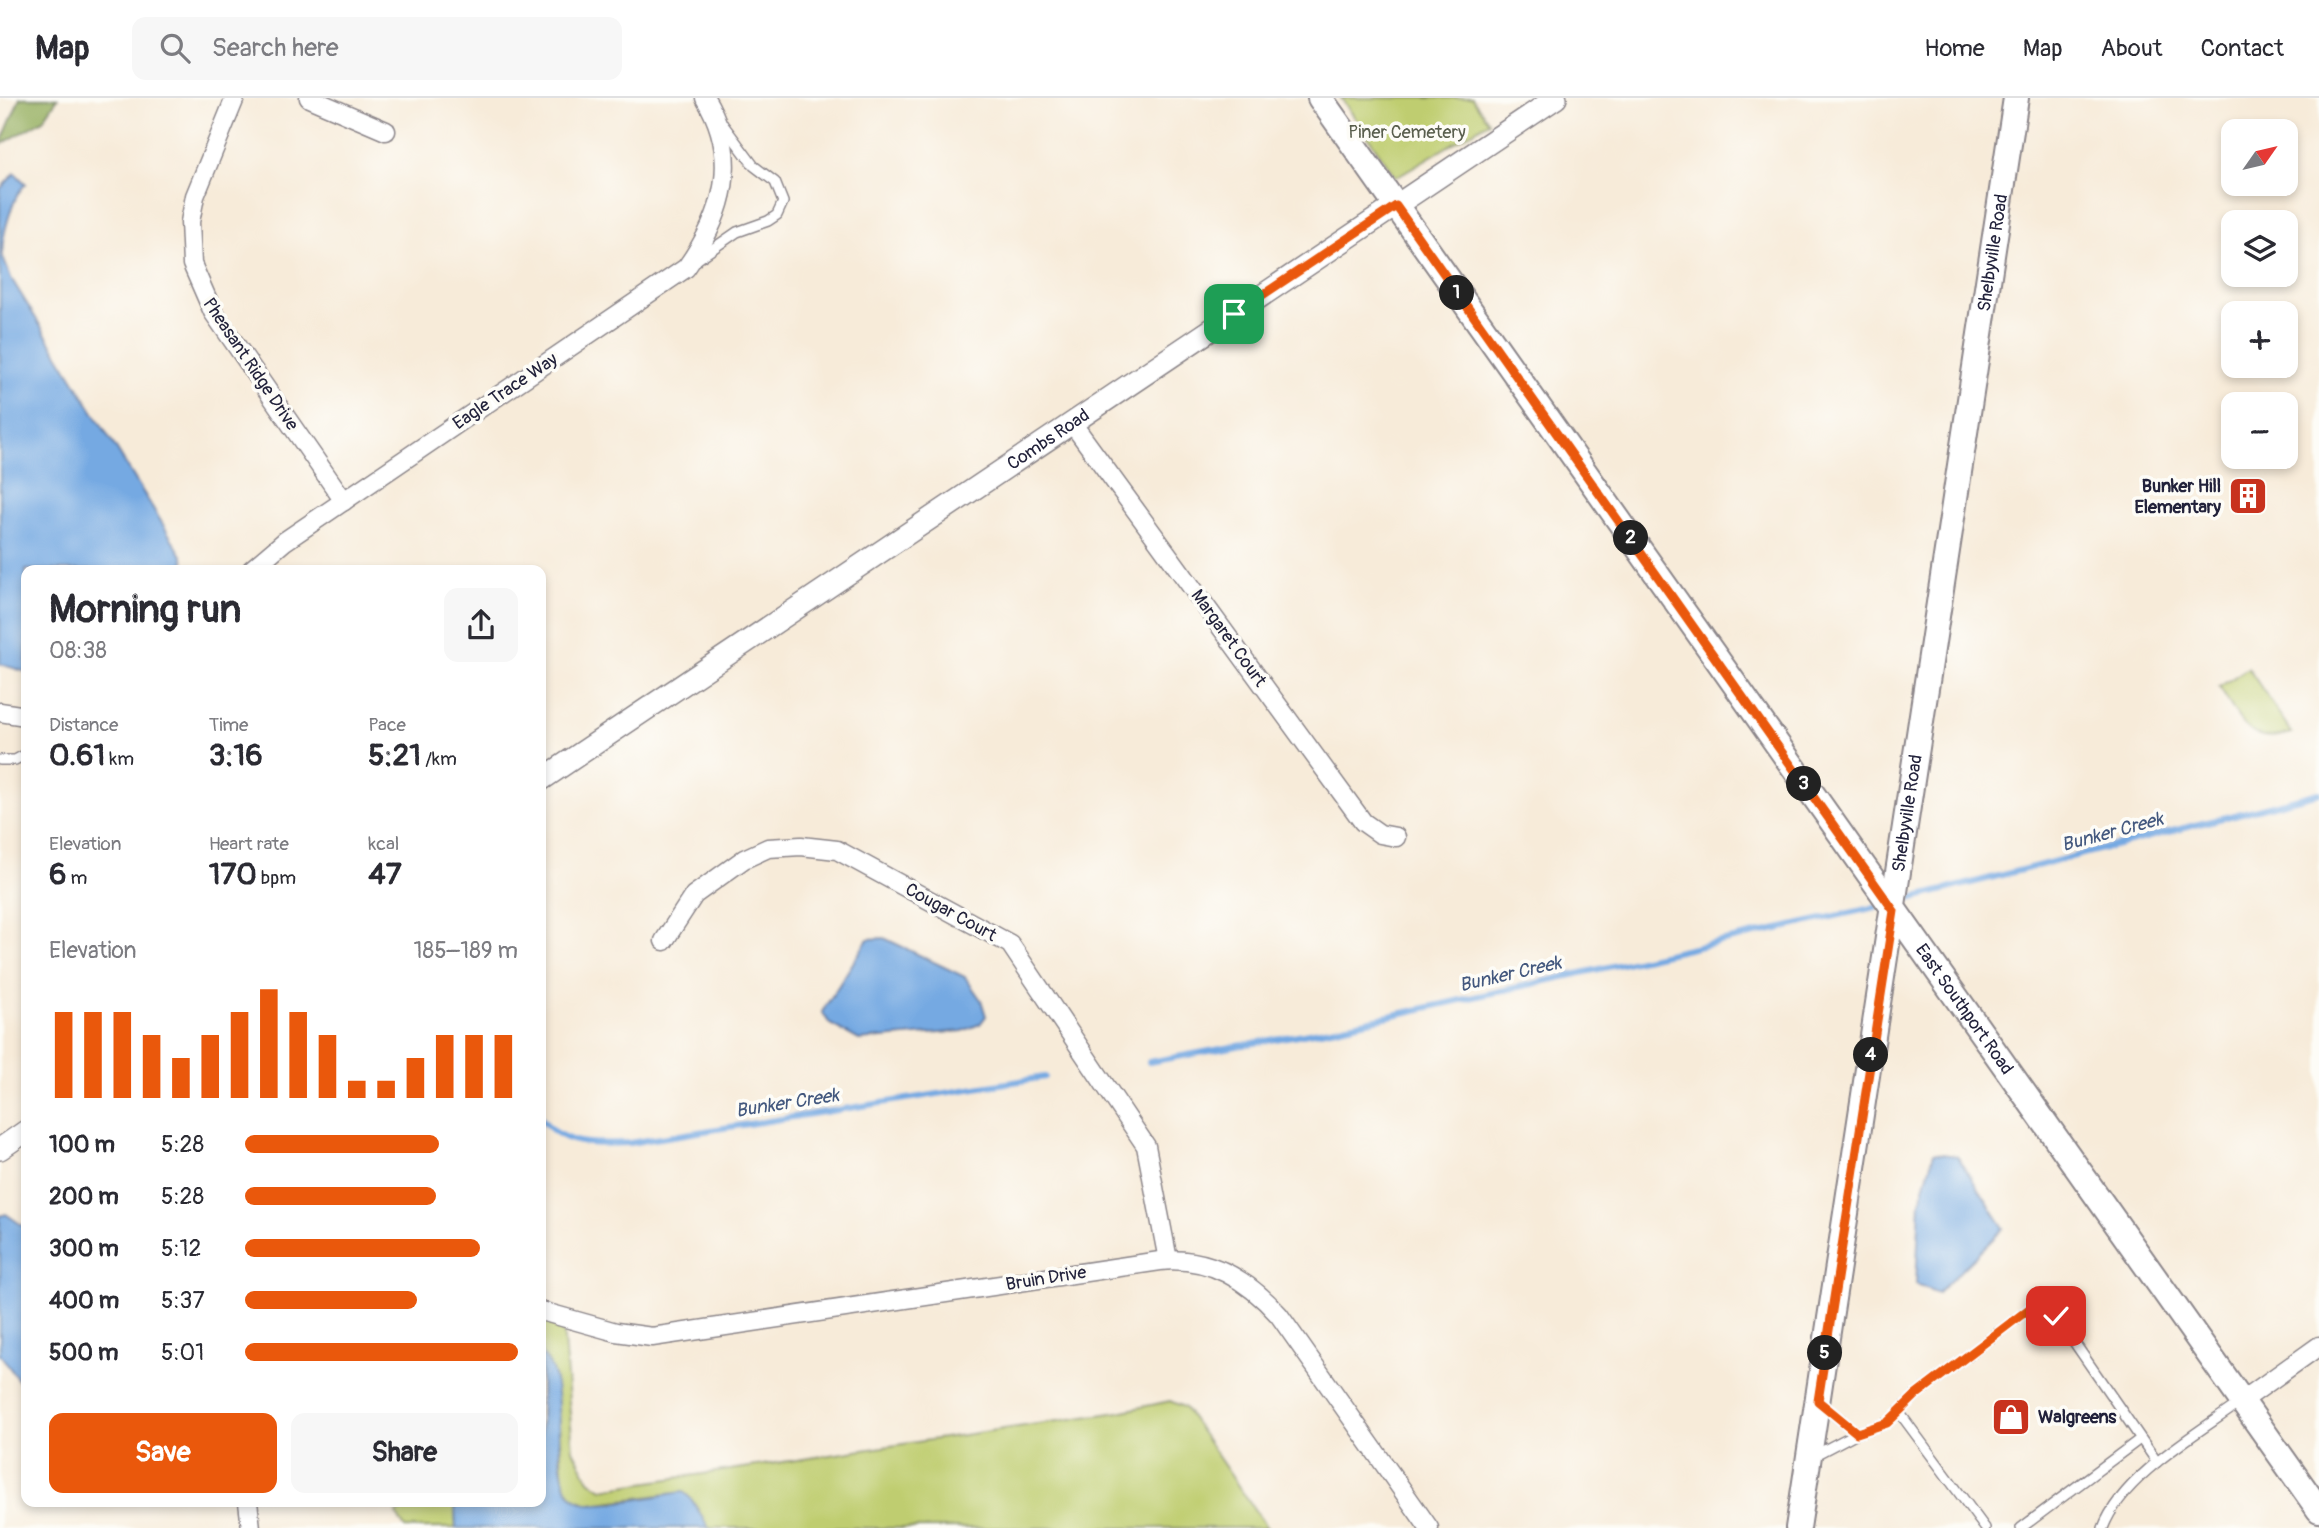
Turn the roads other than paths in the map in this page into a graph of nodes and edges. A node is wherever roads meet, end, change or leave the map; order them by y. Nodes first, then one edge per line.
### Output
1 (236, 98) edge
2 (309, 98) edge
3 (705, 98) edge
4 (1320, 98) edge
5 (1556, 98) edge
6 (2016, 98) edge
7 (715, 113) junction
8 (386, 131) dead end
9 (1396, 206) junction
10 (686, 268) junction
11 (1072, 423) junction
12 (344, 501) junction
13 (257, 565) edge
14 (0, 712) edge
15 (21, 715) edge
16 (21, 757) edge
17 (0, 760) edge
18 (546, 777) edge
19 (1396, 837) dead end
20 (1894, 911) junction
21 (664, 941) dead end
22 (21, 1134) edge
23 (0, 1149) edge
24 (1168, 1260) junction
25 (546, 1312) edge
26 (2319, 1346) edge
27 (1818, 1401) junction
28 (2242, 1401) junction
29 (1899, 1412) junction
30 (1857, 1433) junction
31 (2140, 1439) junction
32 (1809, 1458) junction
33 (2157, 1462) junction
34 (249, 1507) edge
35 (2319, 1510) edge
36 (251, 1528) edge
37 (1429, 1528) edge
38 (1798, 1528) edge
39 (1985, 1528) edge
40 (2021, 1528) edge
41 (2103, 1528) edge

1 - 12 street, Pheasant Ridge Drive
2 - 8 street
3 - 7 street
4 - 9 main road, East Southport Road
5 - 9 street, Combs Road
6 - 20 main road, Shelbyville Road
7 - 10 street, Eagle Trace Way
7 - 10 lane
9 - 11 street, Combs Road
9 - 20 main road, East Southport Road
10 - 12 street, Eagle Trace Way
11 - 18 street, Combs Road
11 - 19 street, Margaret Court
12 - 13 street, Eagle Trace Way
14 - 15 street
16 - 17 lane
20 - 27 main road, Shelbyville Road
20 - 28 main road, East Southport Road
21 - 24 street, Cougar Court
22 - 23 street
24 - 25 street, Bruin Drive
24 - 37 street, Bruin Drive
26 - 28 street
27 - 30 lane
27 - 32 main road, Shelbyville Road
28 - 33 lane
28 - 35 main road, East Southport Road
29 - 30 lane
29 - 31 lane
29 - 39 lane
30 - 32 lane
31 - 33 lane
31 - 40 lane
32 - 38 main road, Shelbyville Road
33 - 41 lane
34 - 36 street

